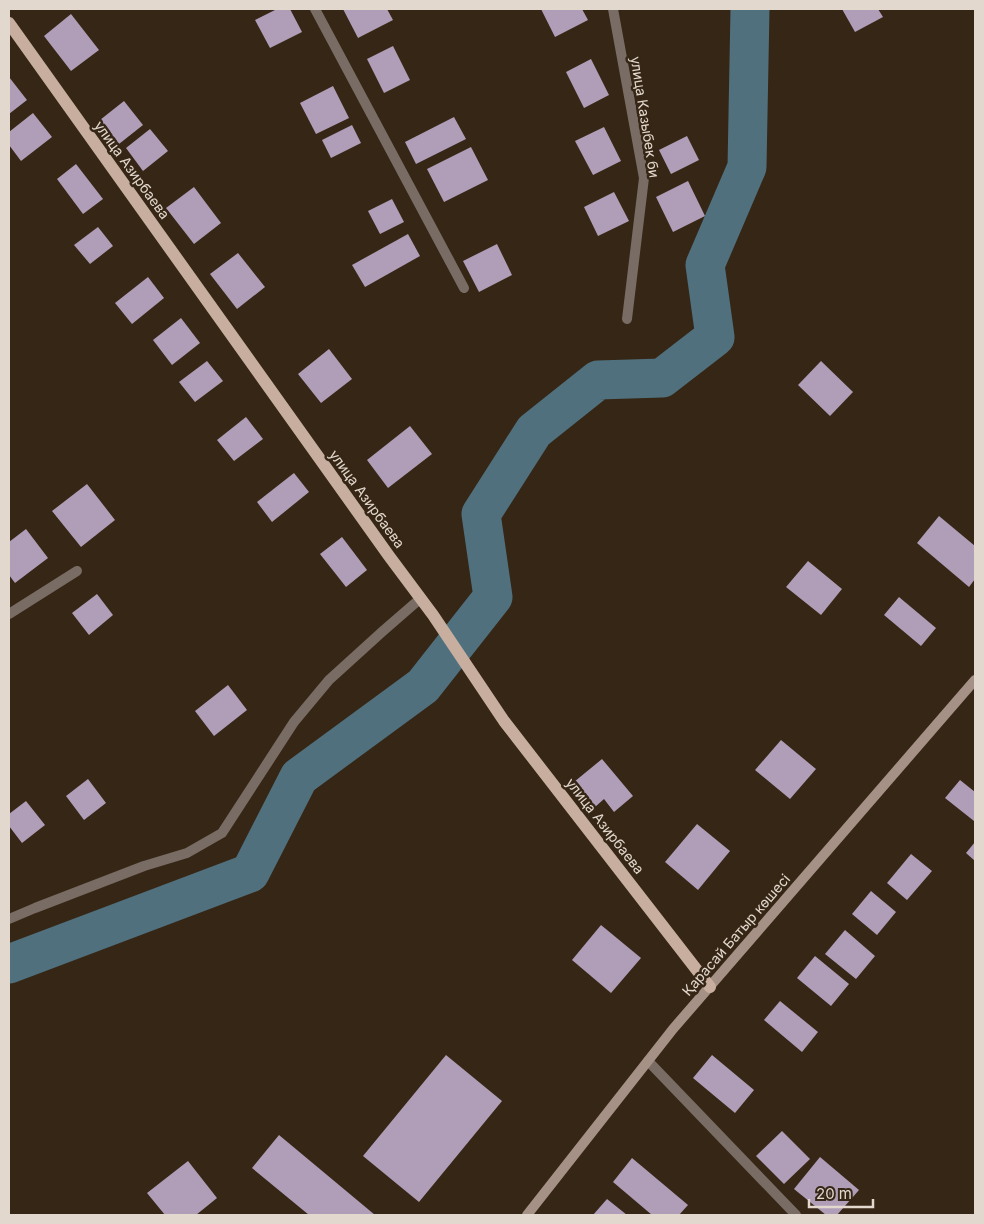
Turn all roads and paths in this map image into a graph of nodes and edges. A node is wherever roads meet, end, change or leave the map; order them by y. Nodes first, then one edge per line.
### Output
1 (315, 9) edge
2 (613, 9) edge
3 (9, 23) edge
4 (464, 288) dead end
5 (627, 319) dead end
6 (78, 571) dead end
7 (421, 598) junction
8 (9, 614) edge
9 (975, 680) edge
10 (9, 919) edge
11 (710, 987) junction
12 (648, 1061) junction
13 (527, 1215) edge
14 (796, 1215) edge

1 - 4 street
2 - 5 street, улица Казыбек би
3 - 7 main road, улица Азирбаева
6 - 8 street
7 - 10 street
7 - 11 main road, улица Азирбаева
9 - 11 main road, Қарасай Батыр көшесі
11 - 12 main road, Қарасай Батыр көшесі
12 - 13 main road, Қарасай Батыр көшесі
12 - 14 street

